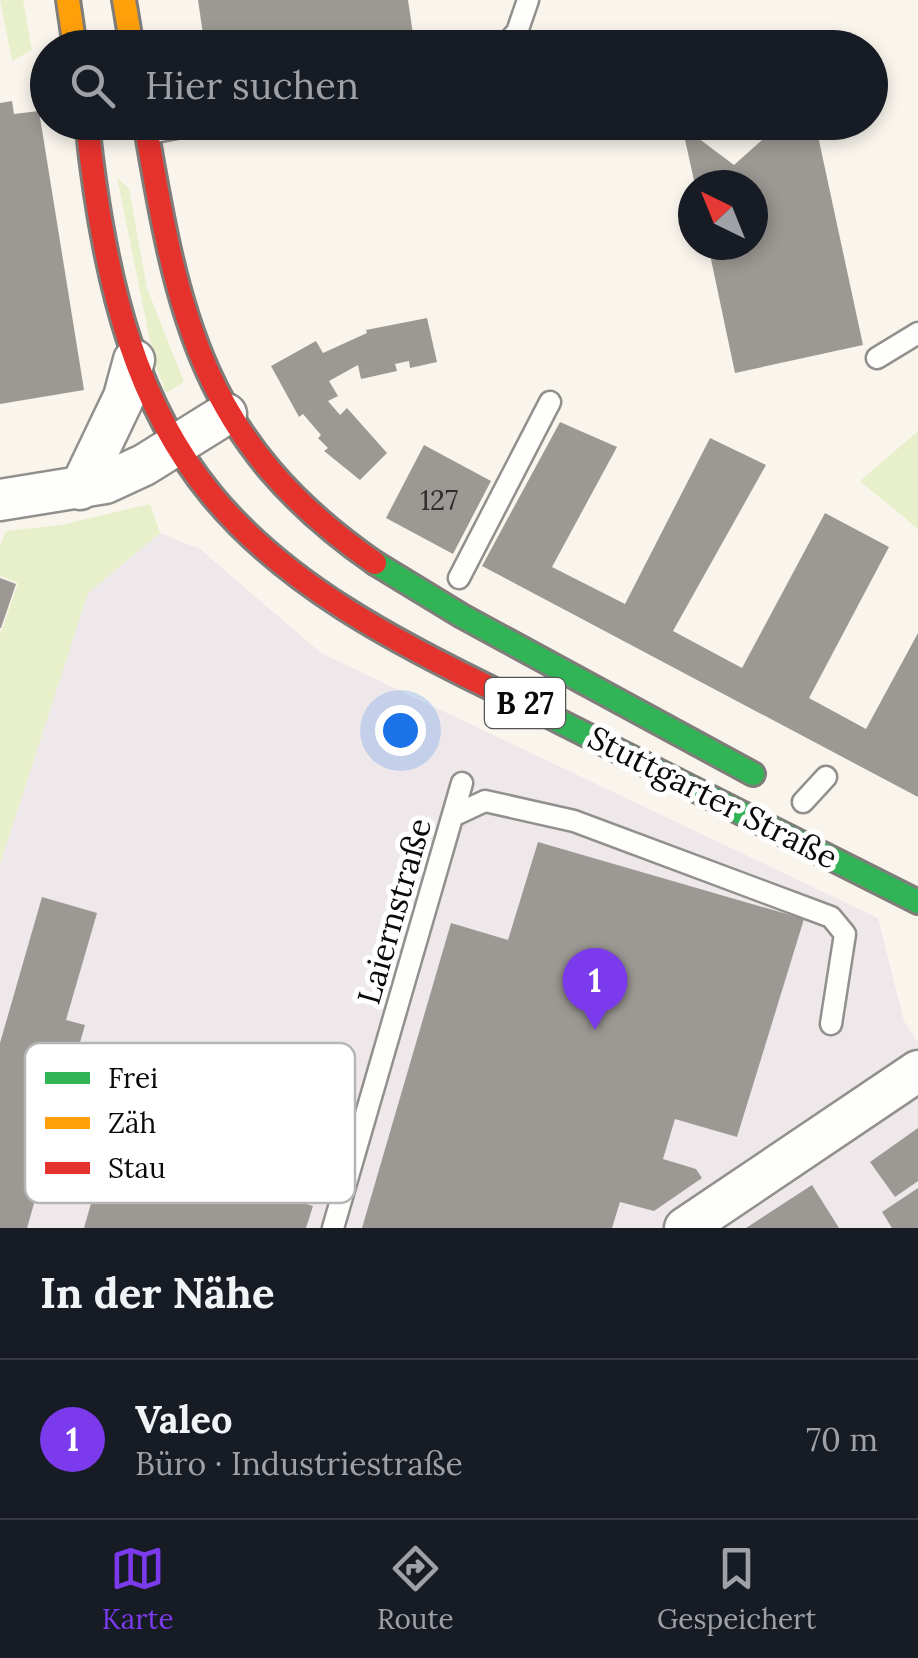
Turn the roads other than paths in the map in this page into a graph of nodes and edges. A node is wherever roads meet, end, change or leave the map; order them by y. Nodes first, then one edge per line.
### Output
1 (68, 0) edge
2 (124, 0) edge
3 (528, 0) edge
4 (72, 30) edge
5 (129, 30) edge
6 (518, 30) edge
7 (90, 140) edge
8 (148, 140) edge
9 (918, 333) edge
10 (877, 358) dead end
11 (134, 360) junction
12 (550, 402) dead end
13 (226, 414) junction
14 (174, 448) junction
15 (80, 490) junction
16 (0, 500) edge
17 (459, 578) dead end
18 (826, 777) dead end
19 (462, 783) dead end
20 (794, 797) joint
21 (453, 816) junction
22 (918, 902) edge
23 (832, 1024) dead end
24 (918, 1070) edge
25 (355, 1155) edge
26 (341, 1203) edge
27 (334, 1228) edge
28 (685, 1228) edge

1 - 4 main road
2 - 5 main road
3 - 6 lane
7 - 11 main road, Stuttgarter Straße / B 27
8 - 13 main road, Stuttgarter Straße / B 27
9 - 10 lane
11 - 14 main road, Stuttgarter Straße / B 27
11 - 15 street
12 - 17 lane
13 - 14 street
13 - 20 main road, Stuttgarter Straße / B 27
14 - 15 street
14 - 22 main road, Stuttgarter Straße / B 27
15 - 16 street
18 - 20 lane
19 - 21 lane, Laiernstraße
21 - 23 lane
21 - 25 lane, Laiernstraße
24 - 28 street
26 - 27 lane, Laiernstraße

